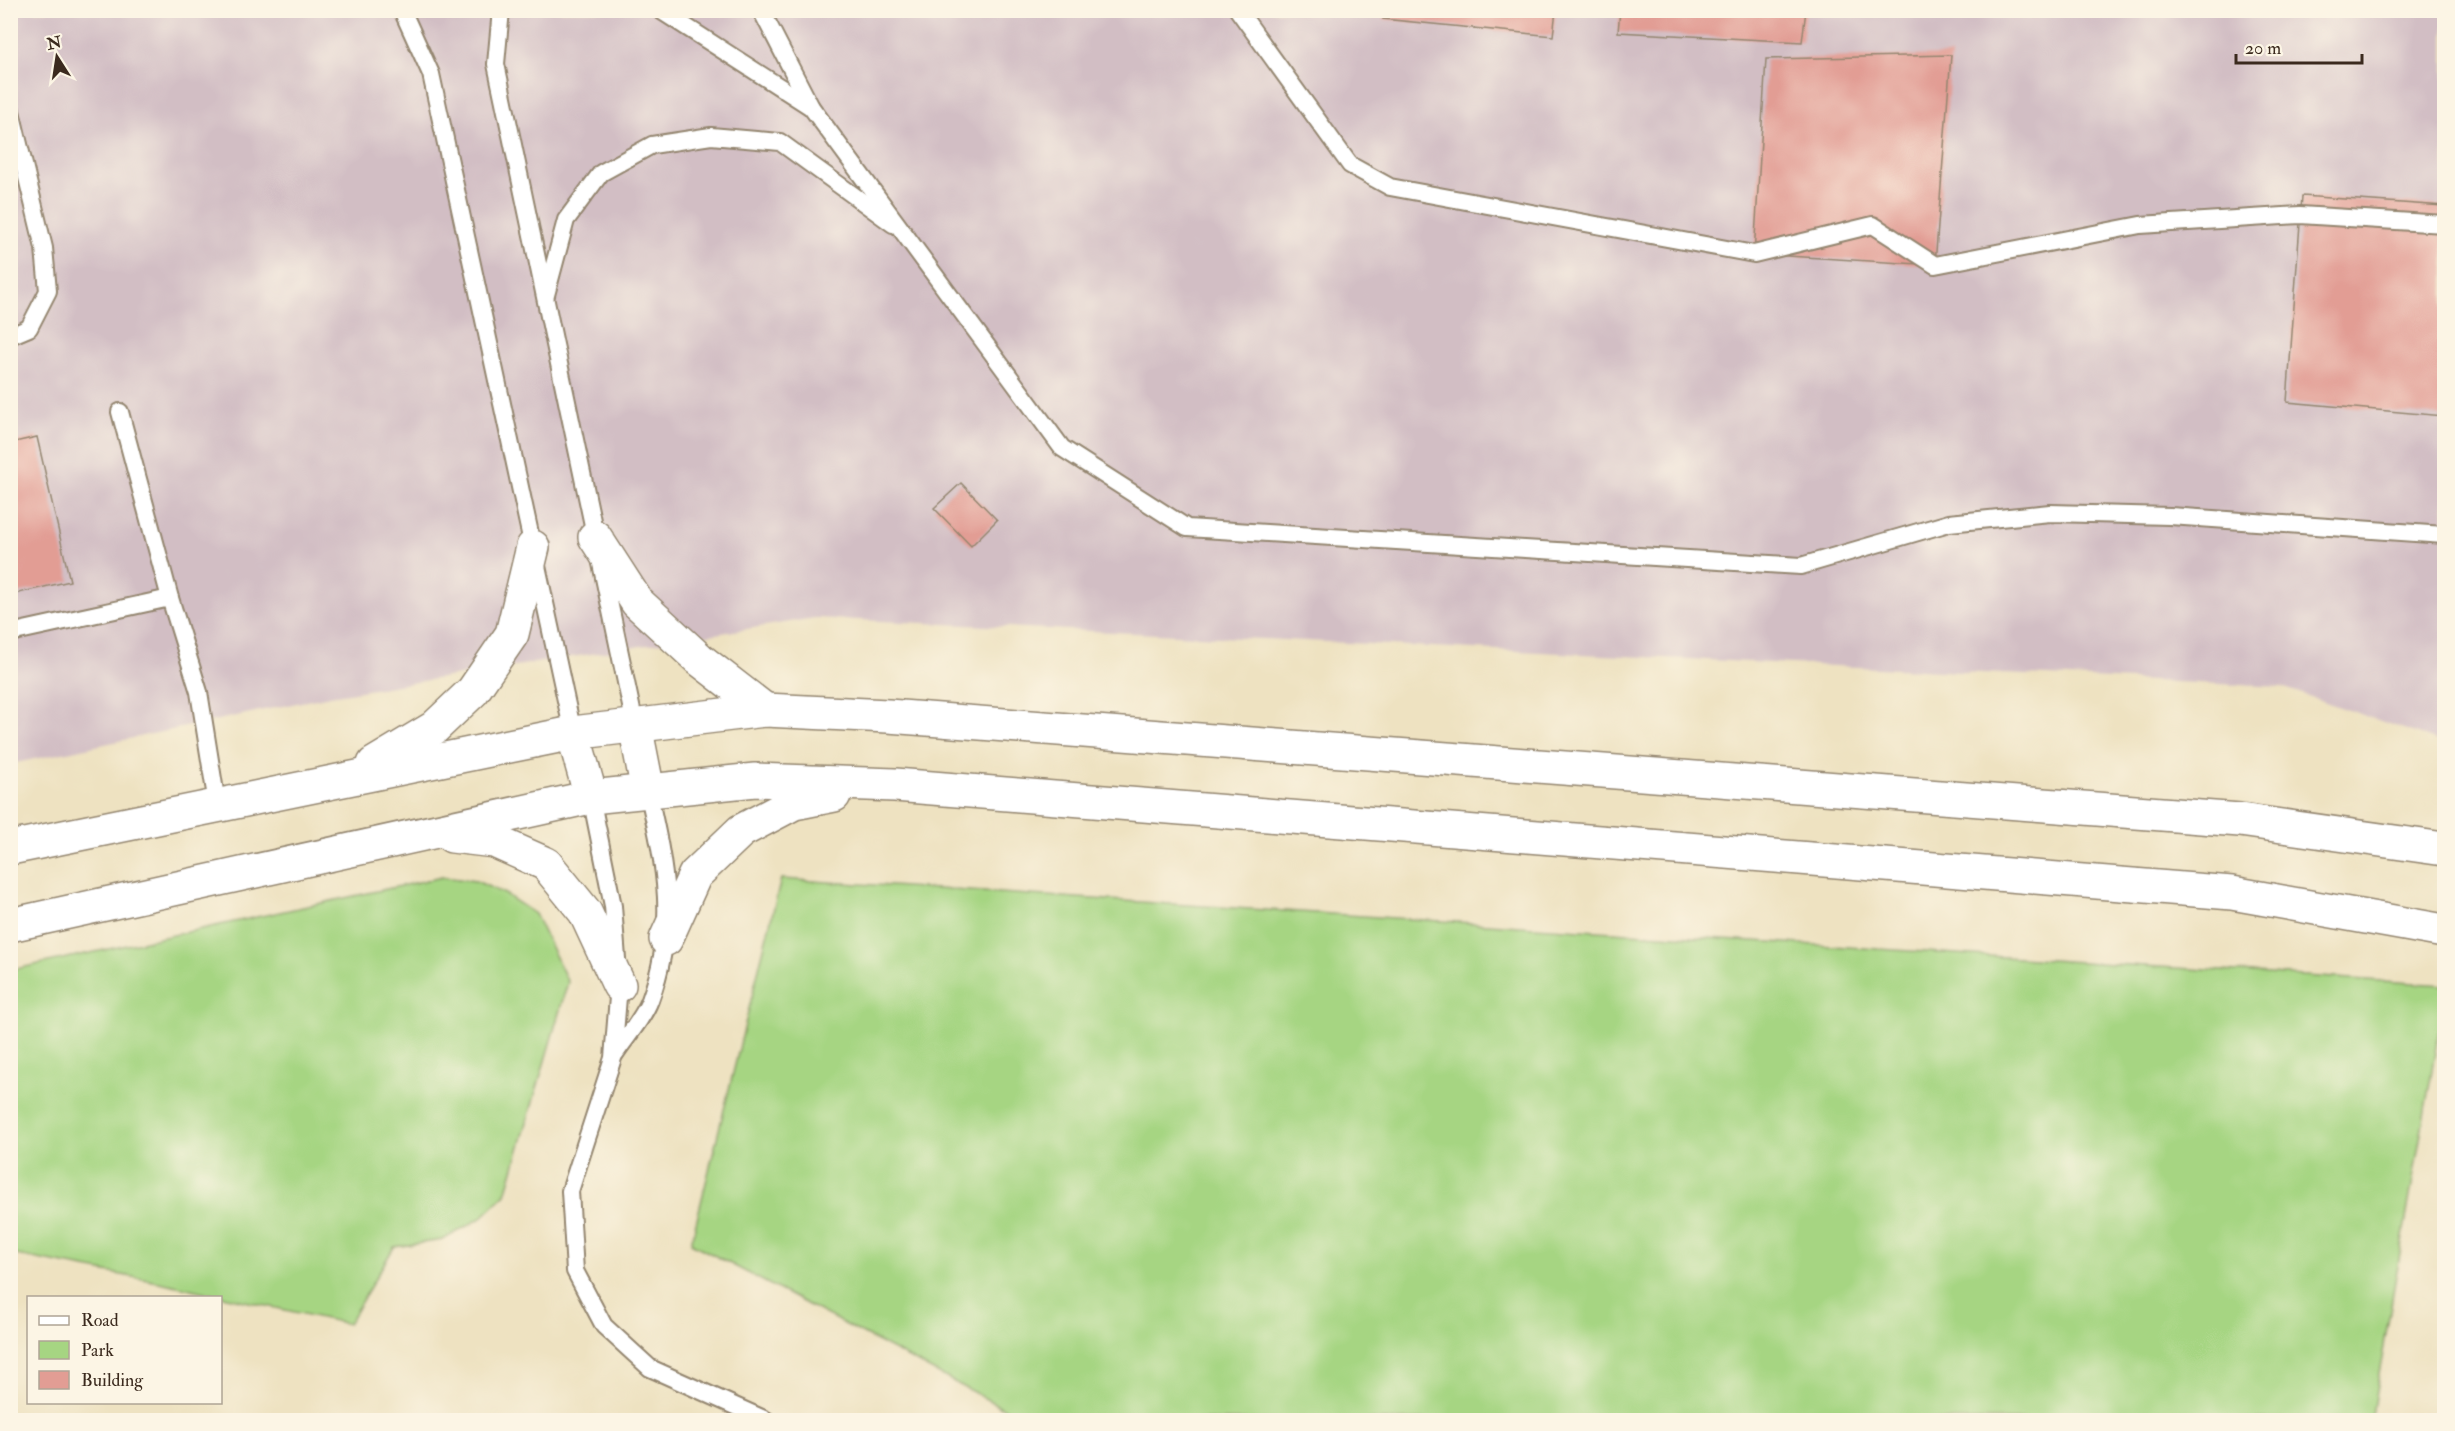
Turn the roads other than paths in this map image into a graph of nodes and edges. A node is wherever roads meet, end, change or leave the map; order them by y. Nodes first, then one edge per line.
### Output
1 (402, 10) edge
2 (501, 10) edge
3 (660, 10) edge
4 (761, 10) edge
5 (1238, 10) edge
6 (10, 107) edge
7 (811, 107) junction
8 (2445, 224) edge
9 (906, 233) junction
10 (545, 297) junction
11 (10, 336) edge
12 (120, 412) dead end
13 (2445, 535) edge
14 (595, 537) junction
15 (533, 547) junction
16 (170, 598) junction
17 (10, 633) edge
18 (765, 710) junction
19 (634, 726) junction
20 (573, 733) junction
21 (355, 776) junction
22 (895, 784) junction
23 (648, 791) junction
24 (591, 797) junction
25 (217, 804) junction
26 (429, 833) junction
27 (10, 848) edge
28 (2445, 849) edge
29 (10, 925) edge
30 (2445, 931) edge
31 (666, 939) junction
32 (619, 985) junction
33 (613, 1058) junction
34 (766, 1420) edge

1 - 15 lane
2 - 10 lane
3 - 7 lane
4 - 7 lane
5 - 8 lane
6 - 11 lane
7 - 9 lane
9 - 10 lane
9 - 13 lane
10 - 14 lane
12 - 16 lane
14 - 18 main road
14 - 19 lane
15 - 20 lane
15 - 21 main road
16 - 17 lane
16 - 25 lane
18 - 19 main road
18 - 28 main road
19 - 20 main road
19 - 23 main road
20 - 21 main road
20 - 24 main road
21 - 25 main road
22 - 23 main road
22 - 30 main road
22 - 31 main road
23 - 24 main road
23 - 31 lane
24 - 26 main road
24 - 32 lane
25 - 27 main road
26 - 29 main road
26 - 32 main road
31 - 33 lane
32 - 33 lane
33 - 34 lane

